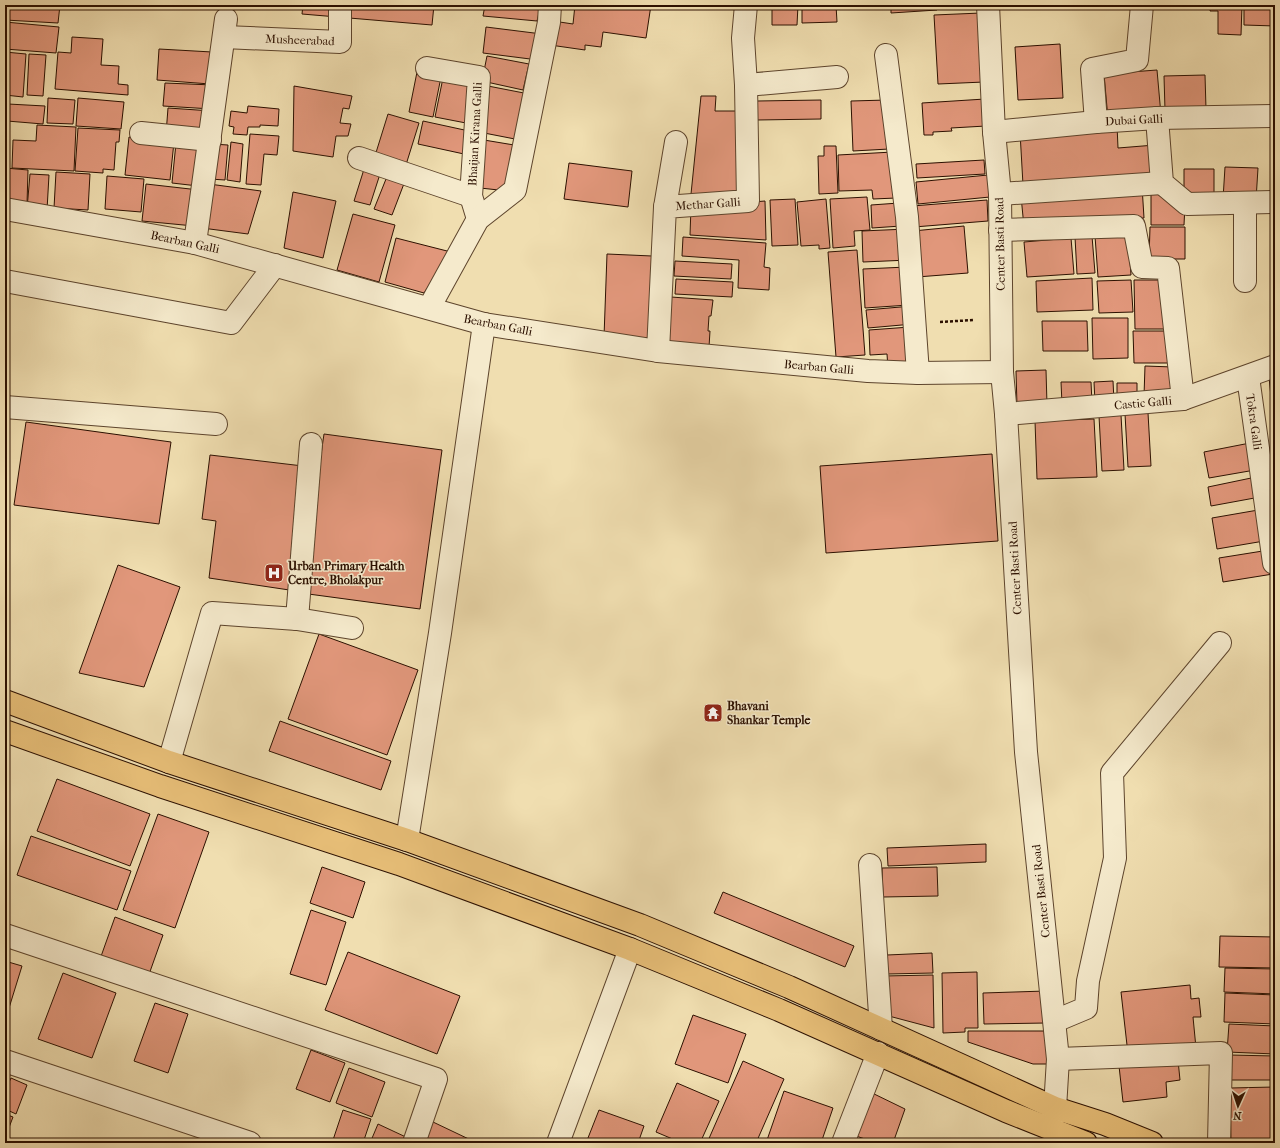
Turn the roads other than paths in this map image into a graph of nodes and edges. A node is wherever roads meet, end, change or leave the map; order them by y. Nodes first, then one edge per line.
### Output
1 (340, 5) edge
2 (550, 5) edge
3 (746, 5) edge
4 (988, 5) edge
5 (1142, 5) edge
6 (886, 55) dead end
7 (427, 68) dead end
8 (837, 77) dead end
9 (746, 85) junction
10 (1275, 116) edge
11 (1157, 118) junction
12 (1096, 122) junction
13 (994, 132) junction
14 (141, 133) dead end
15 (210, 140) junction
16 (676, 142) dead end
17 (359, 158) dead end
18 (1162, 183) junction
19 (1000, 194) junction
20 (471, 196) junction
21 (1275, 202) edge
22 (1245, 204) junction
23 (665, 207) junction
24 (5, 209) edge
25 (478, 219) junction
26 (1000, 230) junction
27 (195, 243) junction
28 (275, 265) junction
29 (5, 281) edge
30 (1245, 281) dead end
31 (429, 308) junction
32 (484, 324) junction
33 (658, 351) junction
34 (1275, 366) edge
35 (1002, 372) junction
36 (918, 373) junction
37 (1248, 377) junction
38 (1183, 399) junction
39 (5, 407) edge
40 (1006, 414) junction
41 (216, 424) dead end
42 (311, 444) dead end
43 (1274, 563) edge
44 (297, 619) junction
45 (352, 628) dead end
46 (1220, 643) dead end
47 (5, 701) edge
48 (5, 731) edge
49 (169, 762) junction
50 (407, 840) junction
51 (870, 865) dead end
52 (5, 935) edge
53 (630, 949) junction
54 (1054, 1020) junction
55 (881, 1029) junction
56 (878, 1053) junction
57 (1058, 1058) junction
58 (5, 1061) edge
59 (1053, 1118) junction
60 (1083, 1142) edge
61 (250, 1143) edge
62 (414, 1143) edge
63 (558, 1143) edge
64 (843, 1143) edge
65 (1152, 1143) edge
66 (1220, 1143) edge

1 - 15 street, Musheerabad
2 - 25 street
3 - 9 street, Methar Galli
4 - 13 street, Center Basti Road
5 - 12 street
6 - 36 street
7 - 20 street, Bhaijan Kirana Galli
8 - 9 street
9 - 23 street, Methar Galli
10 - 11 street, Dubai Galli
11 - 12 street, Dubai Galli
11 - 18 street
12 - 13 street, Dubai Galli
13 - 19 street, Center Basti Road
14 - 15 street
15 - 27 street
16 - 23 street
17 - 20 street
18 - 19 street
18 - 22 street
19 - 26 street, Center Basti Road
20 - 25 street, Bhaijan Kirana Galli
21 - 22 street
22 - 30 street
23 - 33 street, Methar Galli
24 - 27 street, Bearban Galli
25 - 31 street
26 - 35 street, Center Basti Road
26 - 38 street
27 - 28 street, Bearban Galli
28 - 29 street
28 - 31 street, Bearban Galli
31 - 32 street, Bearban Galli
32 - 33 street, Bearban Galli
32 - 50 street
33 - 36 street, Bearban Galli
34 - 37 street, Castic Galli
35 - 36 street, Bearban Galli
35 - 40 street, Center Basti Road
37 - 38 street, Castic Galli
37 - 43 street, Tokra Galli
38 - 40 street, Castic Galli
39 - 41 street
40 - 54 street, Center Basti Road
42 - 44 street
44 - 45 street
44 - 49 street
46 - 54 street
47 - 49 main road
48 - 53 main road
49 - 50 main road
50 - 55 main road
51 - 55 street
52 - 62 street
53 - 56 main road
53 - 63 street
54 - 57 street, Center Basti Road
55 - 59 main road
56 - 59 main road
56 - 64 street
57 - 59 street, Center Basti Road
57 - 66 street
58 - 61 street
59 - 60 main road
59 - 65 main road

